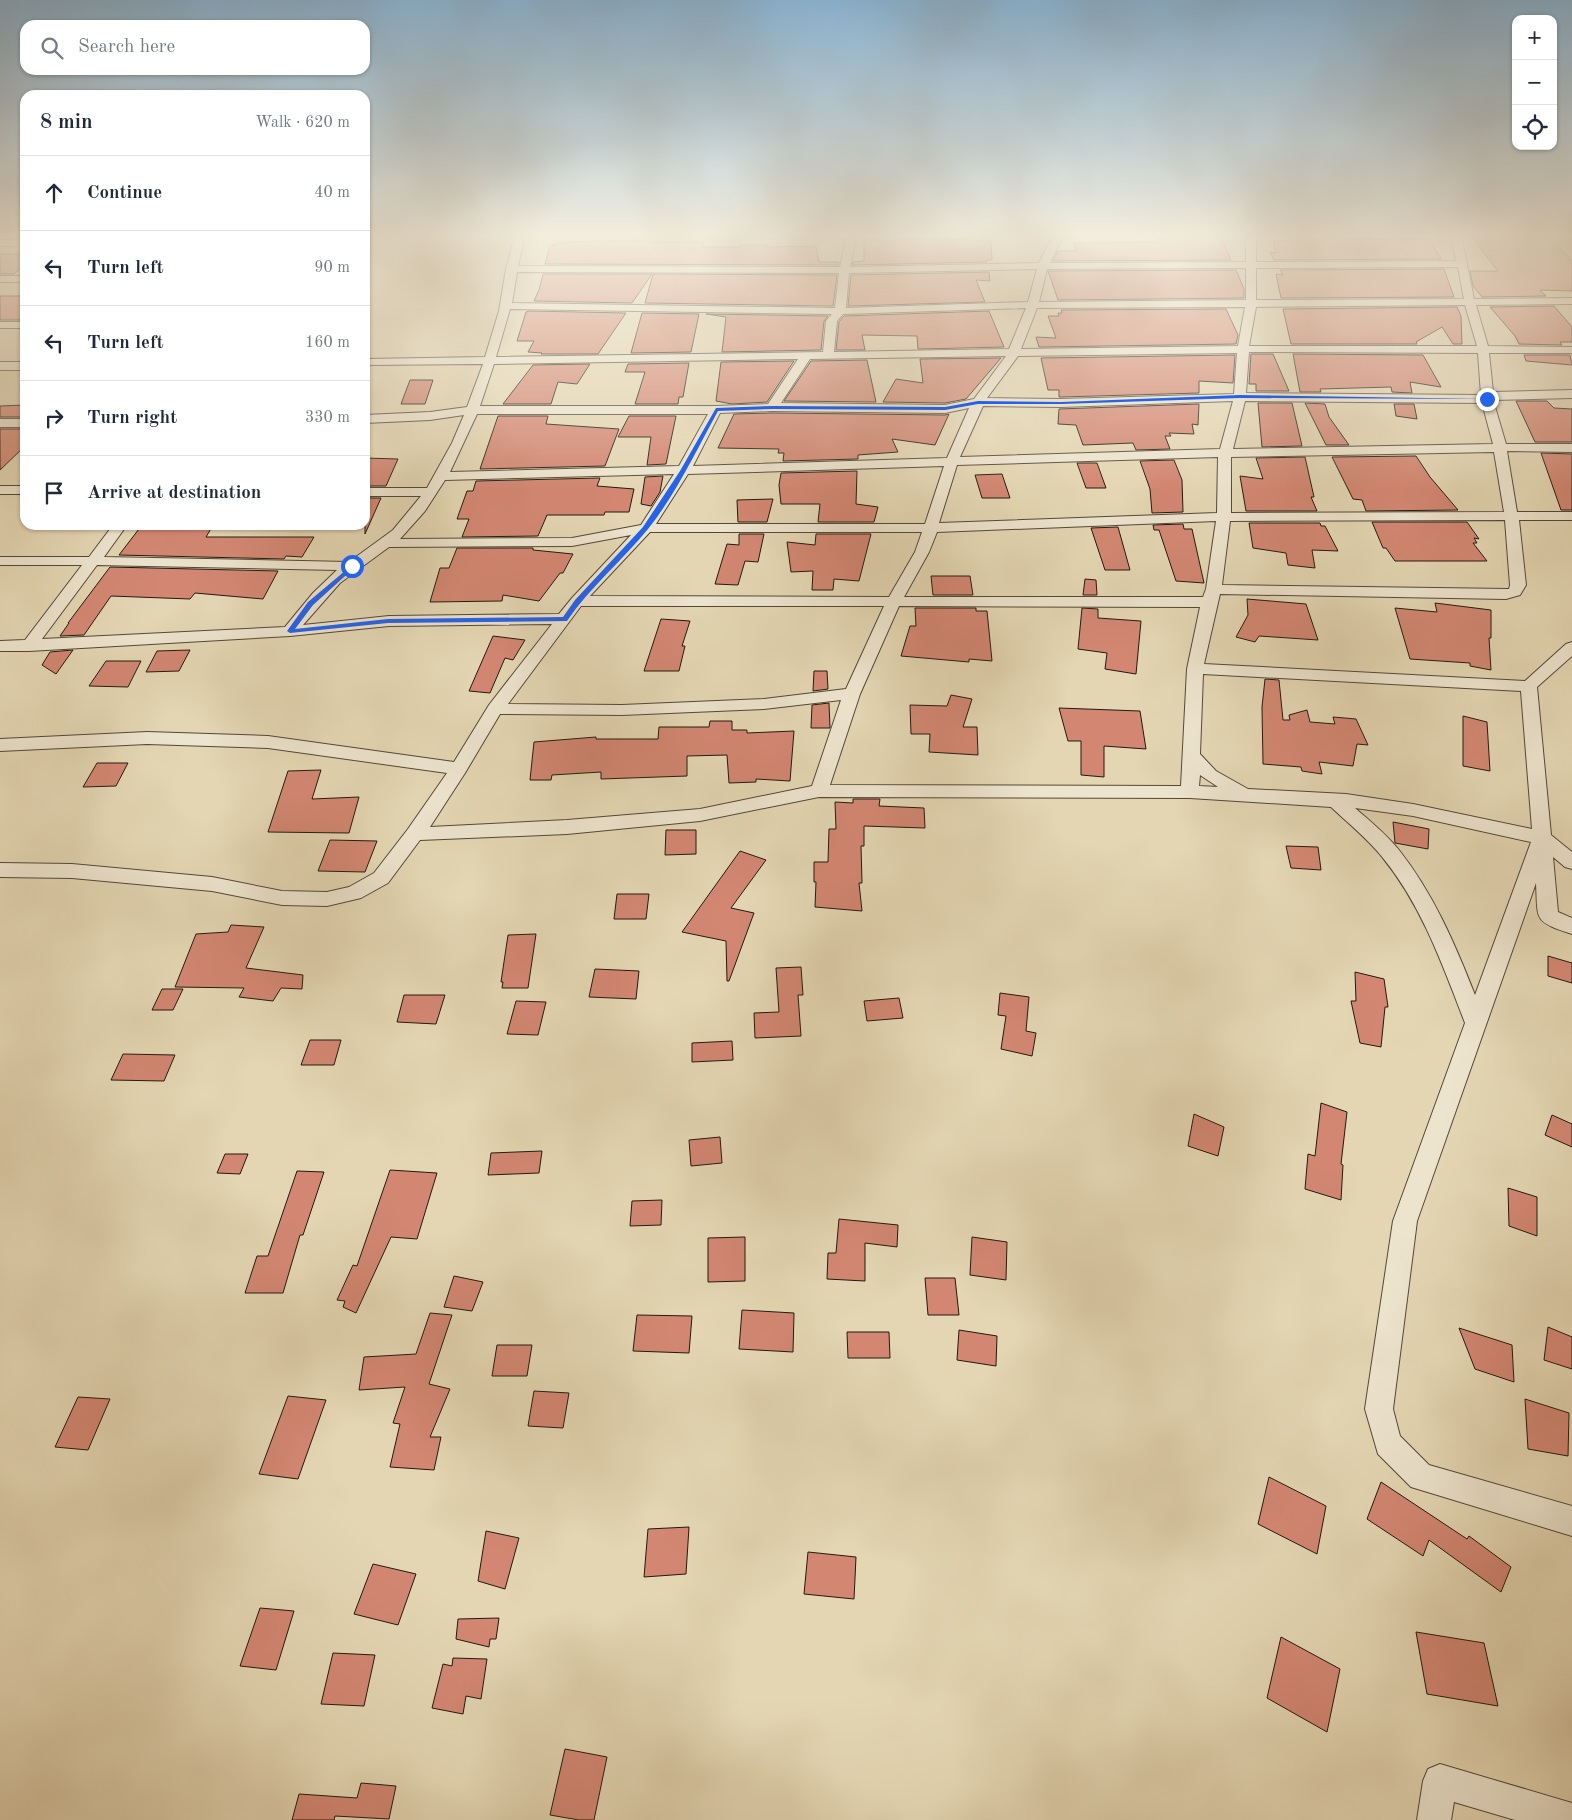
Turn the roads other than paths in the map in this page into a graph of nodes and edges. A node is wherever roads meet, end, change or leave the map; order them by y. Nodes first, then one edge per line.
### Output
1 (502, 320) edge
2 (833, 320) edge
3 (1027, 320) edge
4 (1248, 320) edge
5 (1475, 320) edge
6 (0, 325) edge
7 (20, 325) edge
8 (1244, 349) junction
9 (1483, 349) junction
10 (1572, 350) edge
11 (828, 354) junction
12 (1013, 354) junction
13 (807, 355) junction
14 (489, 361) junction
15 (370, 362) edge
16 (0, 366) edge
17 (20, 366) edge
18 (1572, 394) edge
19 (1240, 397) junction
20 (1487, 397) junction
21 (978, 402) junction
22 (772, 407) junction
23 (473, 410) junction
24 (716, 410) junction
25 (370, 419) edge
26 (0, 423) edge
27 (20, 423) edge
28 (1500, 447) junction
29 (1572, 448) edge
30 (1225, 453) junction
31 (952, 461) junction
32 (683, 471) junction
33 (441, 476) junction
34 (0, 490) edge
35 (20, 490) edge
36 (370, 492) edge
37 (431, 492) junction
38 (1510, 515) junction
39 (1572, 516) edge
40 (1224, 517) junction
41 (646, 528) junction
42 (932, 528) junction
43 (116, 530) edge
44 (388, 542) junction
45 (0, 561) edge
46 (93, 561) junction
47 (352, 566) junction
48 (1212, 595) junction
49 (577, 601) junction
50 (894, 602) junction
51 (564, 619) junction
52 (290, 631) junction
53 (0, 646) edge
54 (30, 646) junction
55 (1572, 647) edge
56 (1195, 669) junction
57 (1529, 686) junction
58 (852, 694) junction
59 (495, 709) junction
60 (0, 746) edge
61 (1192, 756) junction
62 (459, 769) junction
63 (819, 791) junction
64 (1190, 792) junction
65 (1247, 795) junction
66 (1336, 801) junction
67 (415, 834) junction
68 (1542, 838) junction
69 (1572, 862) edge
70 (0, 870) edge
71 (1572, 926) edge
72 (1476, 1023) junction
73 (1572, 1521) edge
74 (1434, 1820) edge
75 (1572, 1820) edge

1 - 14 street
2 - 11 street
3 - 12 street
4 - 8 street
5 - 9 street
6 - 7 street
8 - 9 street
8 - 12 street
8 - 19 street
9 - 10 street
9 - 20 street
11 - 12 street
11 - 13 street
12 - 21 street
13 - 14 street
13 - 22 street
14 - 15 street
14 - 23 street
16 - 17 street
18 - 20 street
19 - 20 street
19 - 21 street
19 - 30 street
20 - 28 street
21 - 22 street
21 - 31 street
22 - 24 street
23 - 24 street
23 - 25 street
23 - 33 street
24 - 32 street
26 - 27 street
28 - 29 street
28 - 30 street
28 - 38 street
30 - 31 street
30 - 40 street
31 - 32 street
31 - 42 street
32 - 33 street
32 - 41 street
33 - 37 street
34 - 35 street
36 - 37 street
37 - 44 street
38 - 39 street
38 - 40 street
38 - 48 street
40 - 42 street
40 - 48 street
41 - 42 street
41 - 44 street
41 - 49 street
42 - 50 street
43 - 46 street
44 - 47 street
45 - 46 street
46 - 47 street
46 - 54 street
47 - 52 street
48 - 50 street
48 - 56 street
49 - 50 street
49 - 51 street
50 - 58 street
51 - 52 street
51 - 59 street
52 - 54 street
53 - 54 street
55 - 57 street
56 - 57 street
56 - 61 street
57 - 68 street
58 - 59 street
58 - 63 street
59 - 62 street
60 - 62 street
61 - 64 street
61 - 65 street
62 - 67 street
63 - 64 street
63 - 67 street
64 - 65 street
65 - 66 street
66 - 68 street
66 - 72 street
67 - 70 street
68 - 69 street
68 - 71 street
68 - 72 street
72 - 73 street
74 - 75 street

